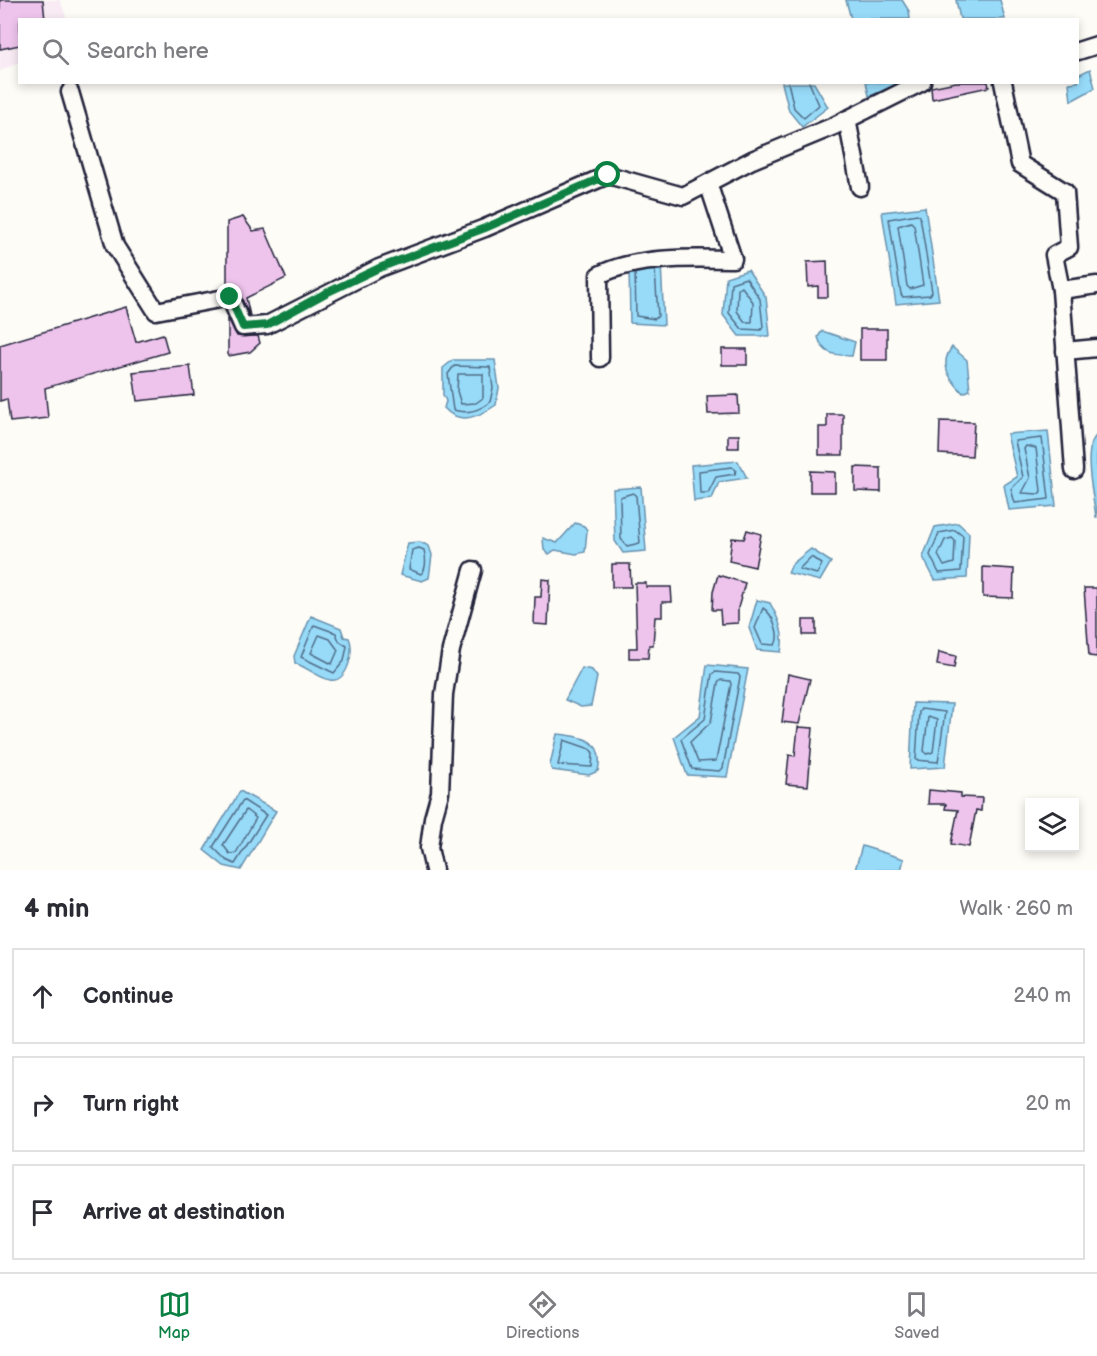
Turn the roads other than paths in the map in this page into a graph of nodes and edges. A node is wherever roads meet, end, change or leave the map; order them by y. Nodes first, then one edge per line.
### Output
1 (1097, 45) edge
2 (1079, 50) edge
3 (918, 84) edge
4 (1003, 84) edge
5 (70, 92) dead end
6 (847, 119) junction
7 (708, 183) junction
8 (860, 187) dead end
9 (1097, 285) edge
10 (1061, 290) junction
11 (1097, 348) edge
12 (1065, 351) junction
13 (600, 358) dead end
14 (1074, 470) dead end
15 (473, 570) dead end
16 (434, 870) edge

1 - 2 street
3 - 6 street
4 - 10 street
5 - 7 street
6 - 7 street
6 - 8 street
7 - 13 street
9 - 10 street
10 - 12 street
11 - 12 street
12 - 14 street
15 - 16 street

